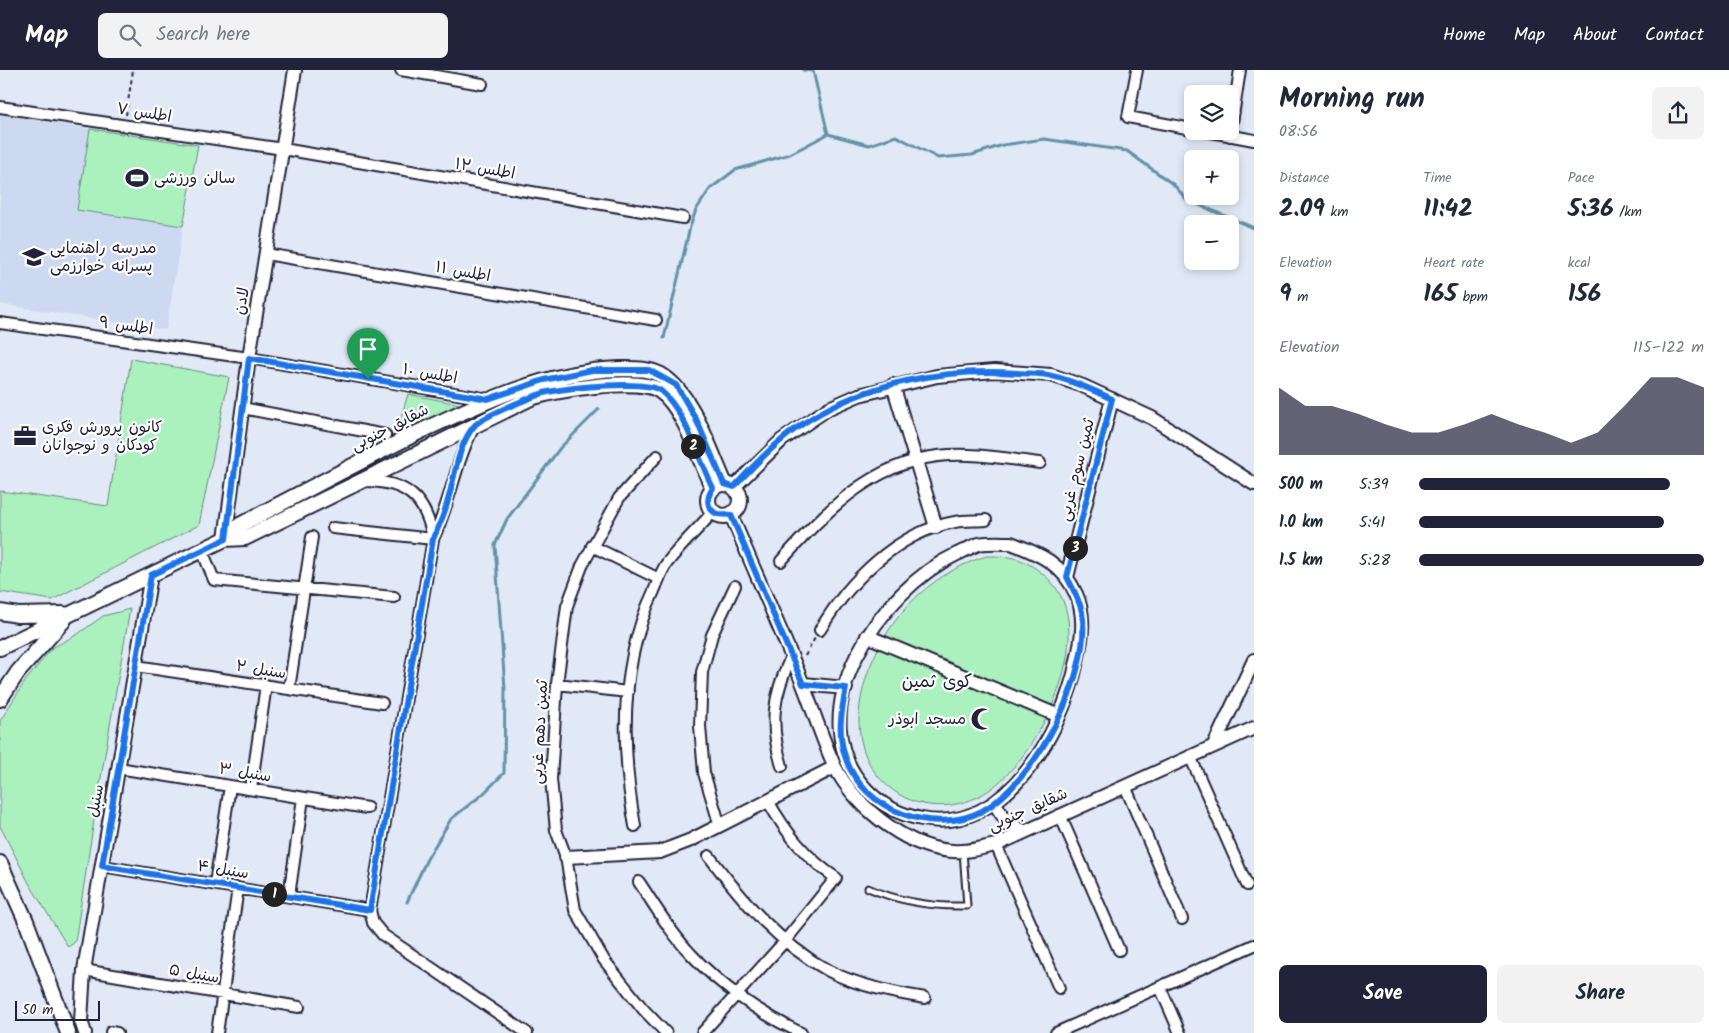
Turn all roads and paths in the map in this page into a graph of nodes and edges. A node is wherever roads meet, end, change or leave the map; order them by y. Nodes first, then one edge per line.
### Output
1 (133, 70) edge
2 (295, 70) edge
3 (401, 70) edge
4 (1137, 70) edge
5 (1240, 70) edge
6 (482, 84) dead end
7 (1238, 85) edge
8 (0, 107) edge
9 (124, 126) junction
10 (1184, 128) edge
11 (1239, 138) edge
12 (1254, 140) edge
13 (283, 150) junction
14 (683, 218) dead end
15 (266, 254) junction
16 (656, 320) dead end
17 (0, 323) edge
18 (249, 358) junction
19 (893, 385) junction
20 (488, 399) junction
21 (1112, 399) junction
22 (242, 408) junction
23 (476, 424) junction
24 (385, 435) dead end
25 (657, 456) dead end
26 (916, 462) junction
27 (1040, 462) dead end
28 (363, 481) junction
29 (1254, 484) edge
30 (724, 486) junction
31 (713, 512) junction
32 (731, 515) junction
33 (986, 520) dead end
34 (936, 527) junction
35 (333, 528) dead end
36 (312, 537) dead end
37 (226, 539) junction
38 (433, 539) junction
39 (592, 546) junction
40 (202, 550) junction
41 (781, 561) dead end
42 (151, 575) junction
43 (1067, 577) junction
44 (659, 579) junction
45 (735, 586) dead end
46 (305, 589) junction
47 (394, 597) dead end
48 (0, 612) edge
49 (70, 614) junction
50 (820, 630) joint
51 (867, 636) junction
52 (0, 648) edge
53 (791, 657) junction
54 (1254, 660) edge
55 (136, 666) junction
56 (797, 670) junction
57 (557, 684) junction
58 (803, 684) junction
59 (266, 686) junction
60 (846, 688) junction
61 (289, 689) junction
62 (628, 692) junction
63 (0, 699) edge
64 (382, 703) dead end
65 (1060, 716) junction
66 (1254, 728) edge
67 (1214, 746) junction
68 (1190, 756) junction
69 (782, 766) dead end
70 (835, 766) junction
71 (118, 768) junction
72 (230, 786) junction
73 (1125, 786) junction
74 (251, 789) junction
75 (303, 798) junction
76 (768, 801) junction
77 (995, 803) junction
78 (367, 808) dead end
79 (1060, 815) junction
80 (635, 826) dead end
81 (720, 826) junction
82 (1024, 831) junction
83 (996, 845) junction
84 (963, 851) junction
85 (709, 856) dead end
86 (566, 857) junction
87 (0, 863) edge
88 (102, 866) junction
89 (639, 882) dead end
90 (215, 884) junction
91 (1247, 885) dead end
92 (238, 888) junction
93 (868, 888) dead end
94 (290, 896) junction
95 (370, 910) junction
96 (1182, 919) dead end
97 (785, 941) junction
98 (1254, 945) edge
99 (1119, 950) dead end
100 (84, 970) junction
101 (1160, 987) junction
102 (1059, 988) dead end
103 (222, 994) junction
104 (738, 994) junction
105 (925, 998) dead end
106 (299, 1007) dead end
107 (1061, 1032) edge
108 (68, 1033) edge
109 (84, 1033) edge
110 (217, 1033) edge
111 (527, 1033) edge
112 (666, 1033) edge
113 (702, 1033) edge
114 (801, 1033) edge
115 (1180, 1033) edge

1 - 9 path
2 - 13 street, لادن
3 - 6 street
4 - 10 street
5 - 7 street
8 - 9 street, اطلس ۷
9 - 13 street, اطلس ۷
11 - 12 street
13 - 14 street, اطلس ۱۲
13 - 15 street, لادن
15 - 16 street, اطلس ۱۱
15 - 18 street, لادن
17 - 18 street, اطلس ۹
18 - 20 street, اطلس ۱۰
18 - 22 street, لادن
19 - 21 street
19 - 26 street
19 - 30 street
20 - 30 main road, شقایق جنوبی
20 - 37 main road, شقایق جنوبی
21 - 29 street
21 - 43 street, ثمین سوم غربی
22 - 24 street
22 - 37 street, لادن
23 - 28 main road, شقایق جنوبی
23 - 30 main road, شقایق جنوبی
23 - 38 street
25 - 39 street, ثمین دهم غربی
26 - 27 street
26 - 34 street
26 - 41 street
28 - 37 main road, شقایق جنوبی
28 - 38 street
30 - 31 main road
30 - 32 main road
31 - 32 main road
31 - 44 street
32 - 53 street, شقایق جنوبی
33 - 34 street
34 - 50 street
35 - 38 street
36 - 46 street
37 - 40 main road, شقایق جنوبی
38 - 95 street
39 - 44 street
39 - 57 street, ثمین دهم غربی
40 - 42 main road, شقایق جنوبی
40 - 46 street
42 - 49 main road, شقایق جنوبی
42 - 55 street, سنبل
43 - 51 street
43 - 65 street
44 - 62 street
45 - 81 street
46 - 47 street
46 - 61 street
48 - 49 main road
49 - 52 main road, شقایق جنوبی
49 - 63 main road
50 - 56 path
51 - 60 street
51 - 65 street
53 - 56 street, شقایق جنوبی
53 - 69 street
54 - 67 street
55 - 59 street, سنبل ۲
55 - 71 street, سنبل
56 - 58 street, شقایق جنوبی
57 - 62 street
57 - 86 street, ثمین دهم غربی
58 - 60 street
58 - 70 street, شقایق جنوبی
59 - 61 street, سنبل ۲
59 - 74 street
60 - 77 street
61 - 64 street, سنبل ۲
62 - 80 street
65 - 77 street
66 - 67 street, شقایق جنوبی
67 - 68 street, شقایق جنوبی
68 - 73 street, شقایق جنوبی
68 - 91 street
70 - 76 street
70 - 84 street, شقایق جنوبی
71 - 72 street, سنبل ۳
71 - 88 street, سنبل
72 - 74 street, سنبل ۳
72 - 90 street
73 - 79 street, شقایق جنوبی
73 - 96 street
74 - 75 street, سنبل ۳
75 - 78 street, سنبل ۳
75 - 94 street
76 - 81 street
76 - 97 street
77 - 82 street
79 - 82 street, شقایق جنوبی
79 - 99 street
81 - 86 street
82 - 83 street, شقایق جنوبی
83 - 84 street, شقایق جنوبی
83 - 102 street
84 - 93 lane
85 - 97 street
86 - 112 street, ثمین دهم غربی
87 - 108 main road
88 - 90 street, سنبل ۴
88 - 100 street, سنبل
89 - 104 street
90 - 92 street, سنبل ۴
92 - 94 street, سنبل ۴
92 - 103 street
94 - 95 street, سنبل ۴
95 - 111 street
97 - 104 street
97 - 105 street
98 - 101 street
100 - 103 street, سنبل ۵
100 - 109 street, سنبل
101 - 107 street
101 - 115 street
103 - 106 street, سنبل ۵
103 - 110 street
104 - 113 street
104 - 114 street

